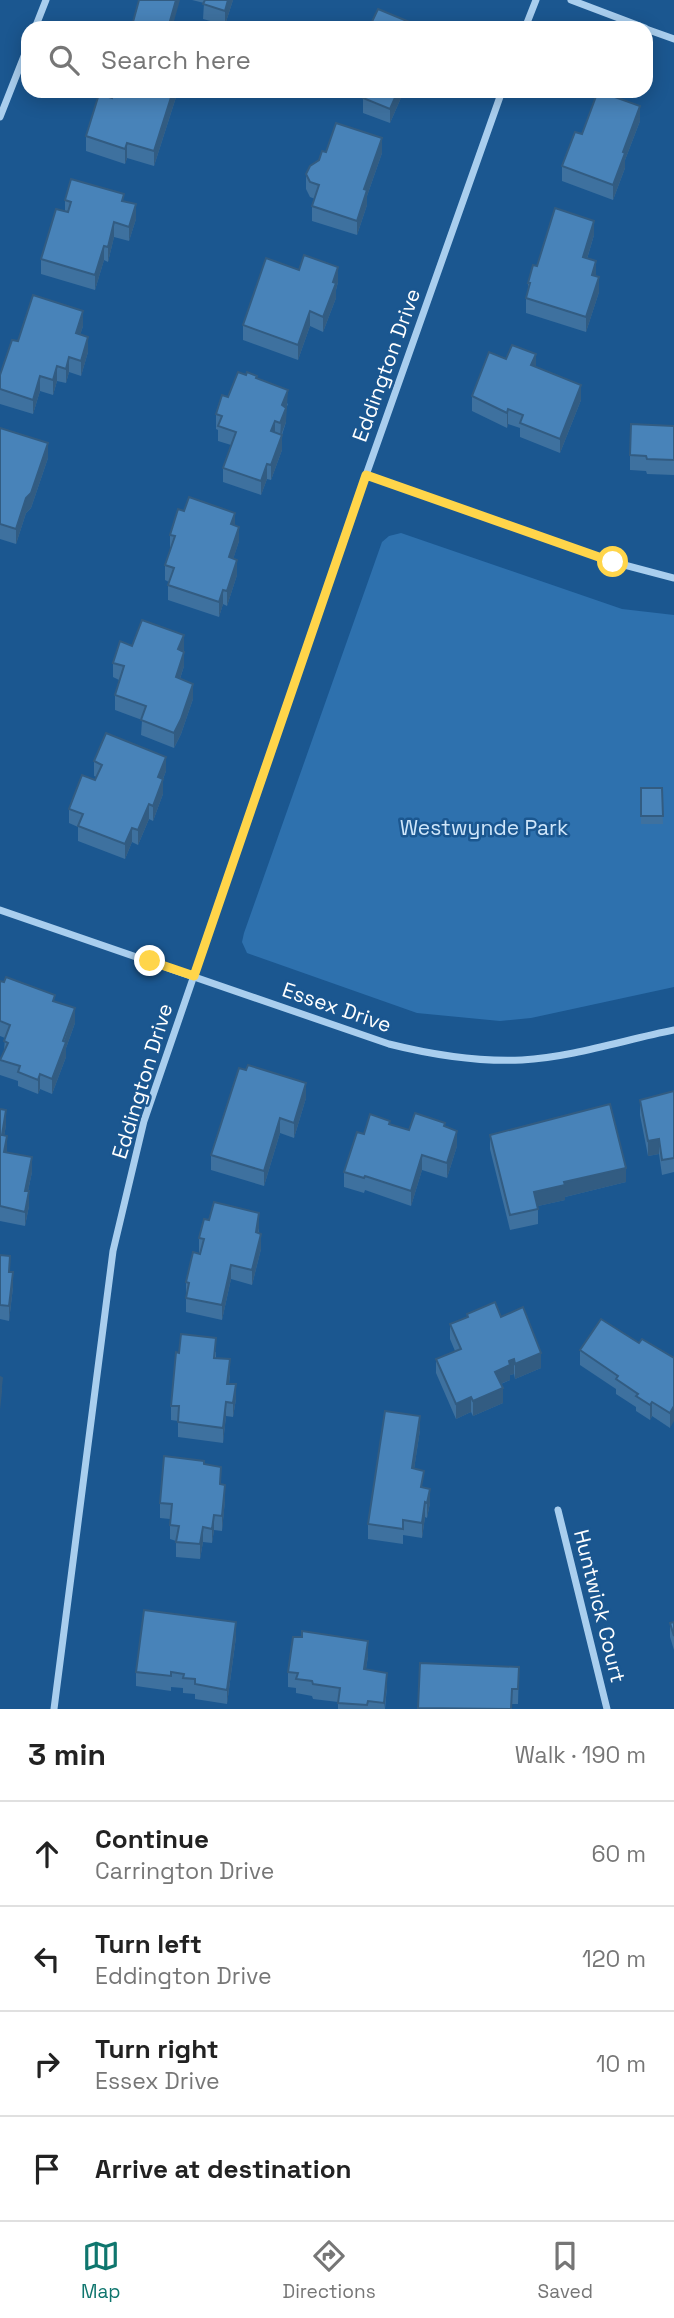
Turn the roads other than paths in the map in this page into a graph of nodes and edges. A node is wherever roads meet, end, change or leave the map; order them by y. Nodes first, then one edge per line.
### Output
1 (46, 0) edge
2 (536, 0) edge
3 (570, 0) edge
4 (38, 21) edge
5 (528, 21) edge
6 (626, 21) edge
7 (653, 31) edge
8 (674, 39) edge
9 (21, 64) edge
10 (500, 98) edge
11 (0, 117) edge
12 (366, 475) junction
13 (674, 578) edge
14 (0, 910) edge
15 (194, 976) junction
16 (674, 1030) edge
17 (558, 1510) dead end
18 (54, 1709) edge
19 (607, 1709) edge

1 - 4 street
2 - 5 street
3 - 6 street
7 - 8 street
9 - 11 street
10 - 12 street, Eddington Drive
12 - 13 street
12 - 15 street, Eddington Drive
14 - 15 street, Essex Drive
15 - 16 street, Essex Drive
15 - 18 street, Eddington Drive
17 - 19 street, Huntwick Court

